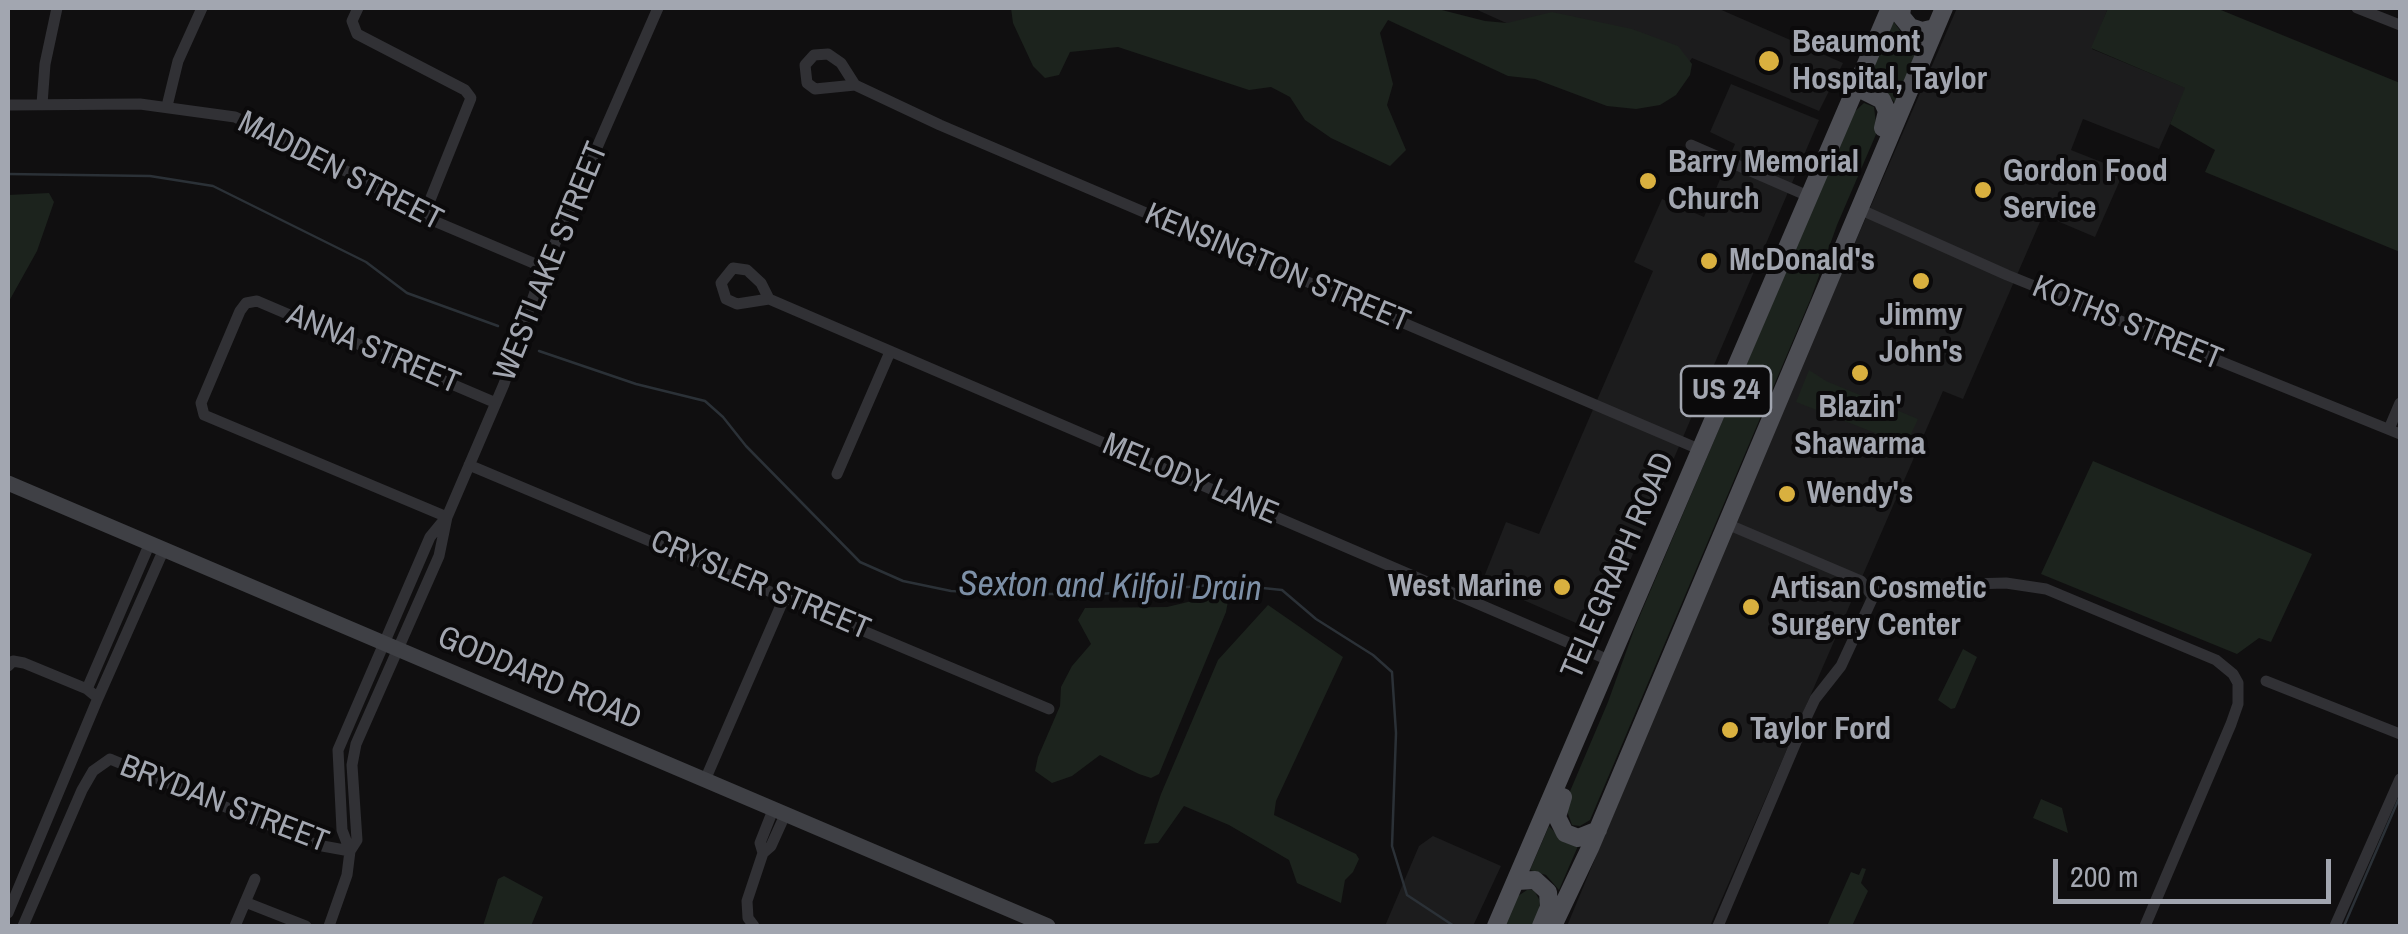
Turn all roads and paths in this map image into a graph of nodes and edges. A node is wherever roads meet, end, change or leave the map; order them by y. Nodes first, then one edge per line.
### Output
1 (57, 8) edge
2 (202, 8) edge
3 (358, 8) edge
4 (658, 8) edge
5 (1890, 8) edge
6 (1902, 8) edge
7 (1944, 8) edge
8 (2356, 8) edge
9 (2400, 26) edge
10 (1935, 28) junction
11 (854, 85) dead end
12 (1856, 87) junction
13 (42, 104) junction
14 (8, 106) edge
15 (167, 106) junction
16 (1690, 145) dead end
17 (1808, 196) junction
18 (1857, 208) junction
19 (424, 215) junction
20 (545, 268) junction
21 (1826, 286) junction
22 (769, 299) dead end
23 (890, 352) junction
24 (496, 403) junction
25 (2400, 403) edge
26 (2395, 431) edge
27 (1700, 450) junction
28 (469, 464) junction
29 (837, 474) dead end
30 (8, 483) edge
31 (447, 517) junction
32 (1727, 524) junction
33 (157, 546) junction
34 (785, 596) junction
35 (1873, 597) junction
36 (1621, 637) junction
37 (391, 646) junction
38 (1611, 661) junction
39 (8, 666) edge
40 (2266, 681) dead end
41 (93, 693) junction
42 (1050, 709) dead end
43 (2400, 734) edge
44 (2400, 779) edge
45 (704, 780) junction
46 (779, 812) junction
47 (1598, 830) junction
48 (350, 850) junction
49 (255, 879) dead end
50 (1516, 882) junction
51 (246, 902) junction
52 (8, 913) edge
53 (23, 926) edge
54 (235, 926) edge
55 (306, 926) edge
56 (329, 926) edge
57 (754, 926) edge
58 (1048, 926) edge
59 (1496, 926) edge
60 (1540, 926) edge
61 (1553, 926) edge
62 (1718, 926) edge
63 (2146, 926) edge
64 (2335, 926) edge

1 - 13 street
2 - 15 street
3 - 19 street
4 - 20 street, WESTLAKE STREET
5 - 12 main road, TELEGRAPH ROAD / US 24
6 - 10 main road
7 - 10 main road, US 24
8 - 9 street
10 - 18 main road, US 24
11 - 27 street, KENSINGTON STREET
12 - 17 main road, TELEGRAPH ROAD / US 24
12 - 21 main road
13 - 14 street, MADDEN STREET
13 - 15 street, MADDEN STREET
15 - 19 street, MADDEN STREET
16 - 17 street
17 - 27 main road, TELEGRAPH ROAD / US 24
18 - 21 main road, US 24
18 - 26 street, KOTHS STREET
19 - 20 street, MADDEN STREET
20 - 24 street, WESTLAKE STREET
21 - 32 main road, US 24
22 - 23 street, MELODY LANE
23 - 29 street
23 - 38 street, MELODY LANE
24 - 28 street, WESTLAKE STREET
24 - 31 street, ANNA STREET
25 - 26 street
27 - 36 main road, TELEGRAPH ROAD / US 24
28 - 31 street, WESTLAKE STREET
28 - 34 street, CRYSLER STREET
30 - 33 main road, GODDARD ROAD
31 - 37 street, WESTLAKE STREET
32 - 35 street
32 - 47 main road, US 24
33 - 37 main road, GODDARD ROAD
33 - 41 street
34 - 42 street, CRYSLER STREET
34 - 45 street
35 - 62 street
35 - 63 street
36 - 38 main road, TELEGRAPH ROAD / US 24
36 - 47 main road
37 - 45 main road, GODDARD ROAD
37 - 48 street, BRYDAN STREET
38 - 50 main road, TELEGRAPH ROAD / US 24
39 - 41 street
40 - 43 street
41 - 52 street
44 - 64 street
45 - 46 main road, GODDARD ROAD
46 - 57 street
46 - 58 main road, GODDARD ROAD
47 - 61 main road, US 24
48 - 53 street, BRYDAN STREET
48 - 56 street, BRYDAN STREET
49 - 51 street, BRYDAN STREET
50 - 59 main road, TELEGRAPH ROAD / US 24
50 - 60 main road
51 - 54 street, BRYDAN STREET
51 - 55 street

